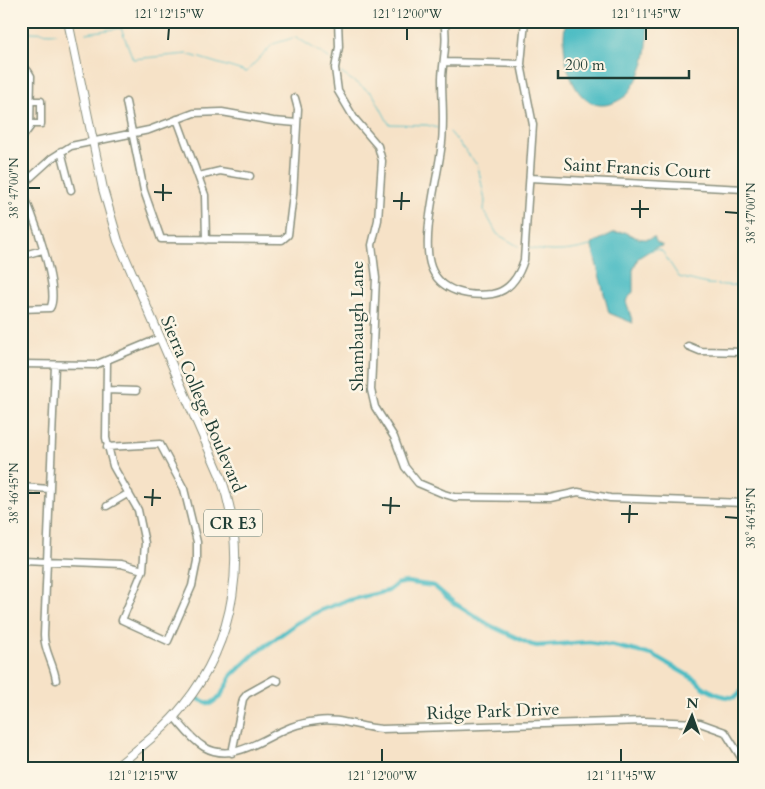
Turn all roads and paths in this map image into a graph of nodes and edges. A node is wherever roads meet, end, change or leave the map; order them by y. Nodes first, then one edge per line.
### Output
1 (68, 21) edge
2 (338, 21) edge
3 (444, 21) edge
4 (526, 21) edge
5 (444, 62) junction
6 (521, 64) junction
7 (21, 70) edge
8 (295, 98) dead end
9 (30, 101) junction
10 (126, 102) dead end
11 (177, 119) junction
12 (297, 123) junction
13 (30, 124) junction
14 (132, 133) junction
15 (21, 139) edge
16 (94, 141) junction
17 (61, 152) junction
18 (199, 176) junction
19 (250, 176) dead end
20 (530, 178) junction
21 (21, 186) edge
22 (744, 189) edge
23 (71, 190) dead end
24 (21, 191) edge
25 (206, 240) junction
26 (42, 250) junction
27 (21, 256) edge
28 (21, 308) edge
29 (160, 338) junction
30 (688, 346) dead end
31 (744, 352) edge
32 (108, 361) junction
33 (21, 364) edge
34 (55, 365) junction
35 (107, 390) junction
36 (136, 391) dead end
37 (107, 447) junction
38 (21, 488) edge
39 (50, 489) junction
40 (129, 493) junction
41 (744, 502) edge
42 (108, 506) dead end
43 (22, 560) edge
44 (47, 561) junction
45 (143, 570) junction
46 (56, 680) dead end
47 (278, 681) dead end
48 (174, 717) junction
49 (232, 753) junction
50 (744, 762) edge
51 (115, 768) edge

1 - 16 main road, Sierra College Boulevard / CR E3
2 - 41 street, Shambaugh Lane
3 - 5 street
4 - 6 street
5 - 6 street
5 - 20 street
6 - 20 street
7 - 9 street
8 - 12 street
9 - 13 street
9 - 13 street
10 - 14 street
11 - 12 street
11 - 14 street
11 - 18 street
12 - 25 street
13 - 15 street
14 - 16 street
14 - 25 street
16 - 17 street
16 - 29 main road, Sierra College Boulevard / CR E3
17 - 21 street
17 - 23 street
18 - 19 street
18 - 25 street
20 - 22 street, Saint Francis Court
24 - 26 street
26 - 27 street
26 - 28 street
29 - 32 street
29 - 48 main road, Sierra College Boulevard / CR E3
30 - 31 street
32 - 34 street
32 - 35 street
33 - 34 street
34 - 39 street
35 - 36 street
35 - 37 street
37 - 40 street
37 - 45 street
38 - 39 street
39 - 44 street
40 - 42 street
40 - 45 street
43 - 44 street
44 - 45 street
44 - 46 street
47 - 49 street
48 - 49 street
48 - 51 main road, Sierra College Boulevard / CR E3
49 - 50 street, Ridge Park Drive

